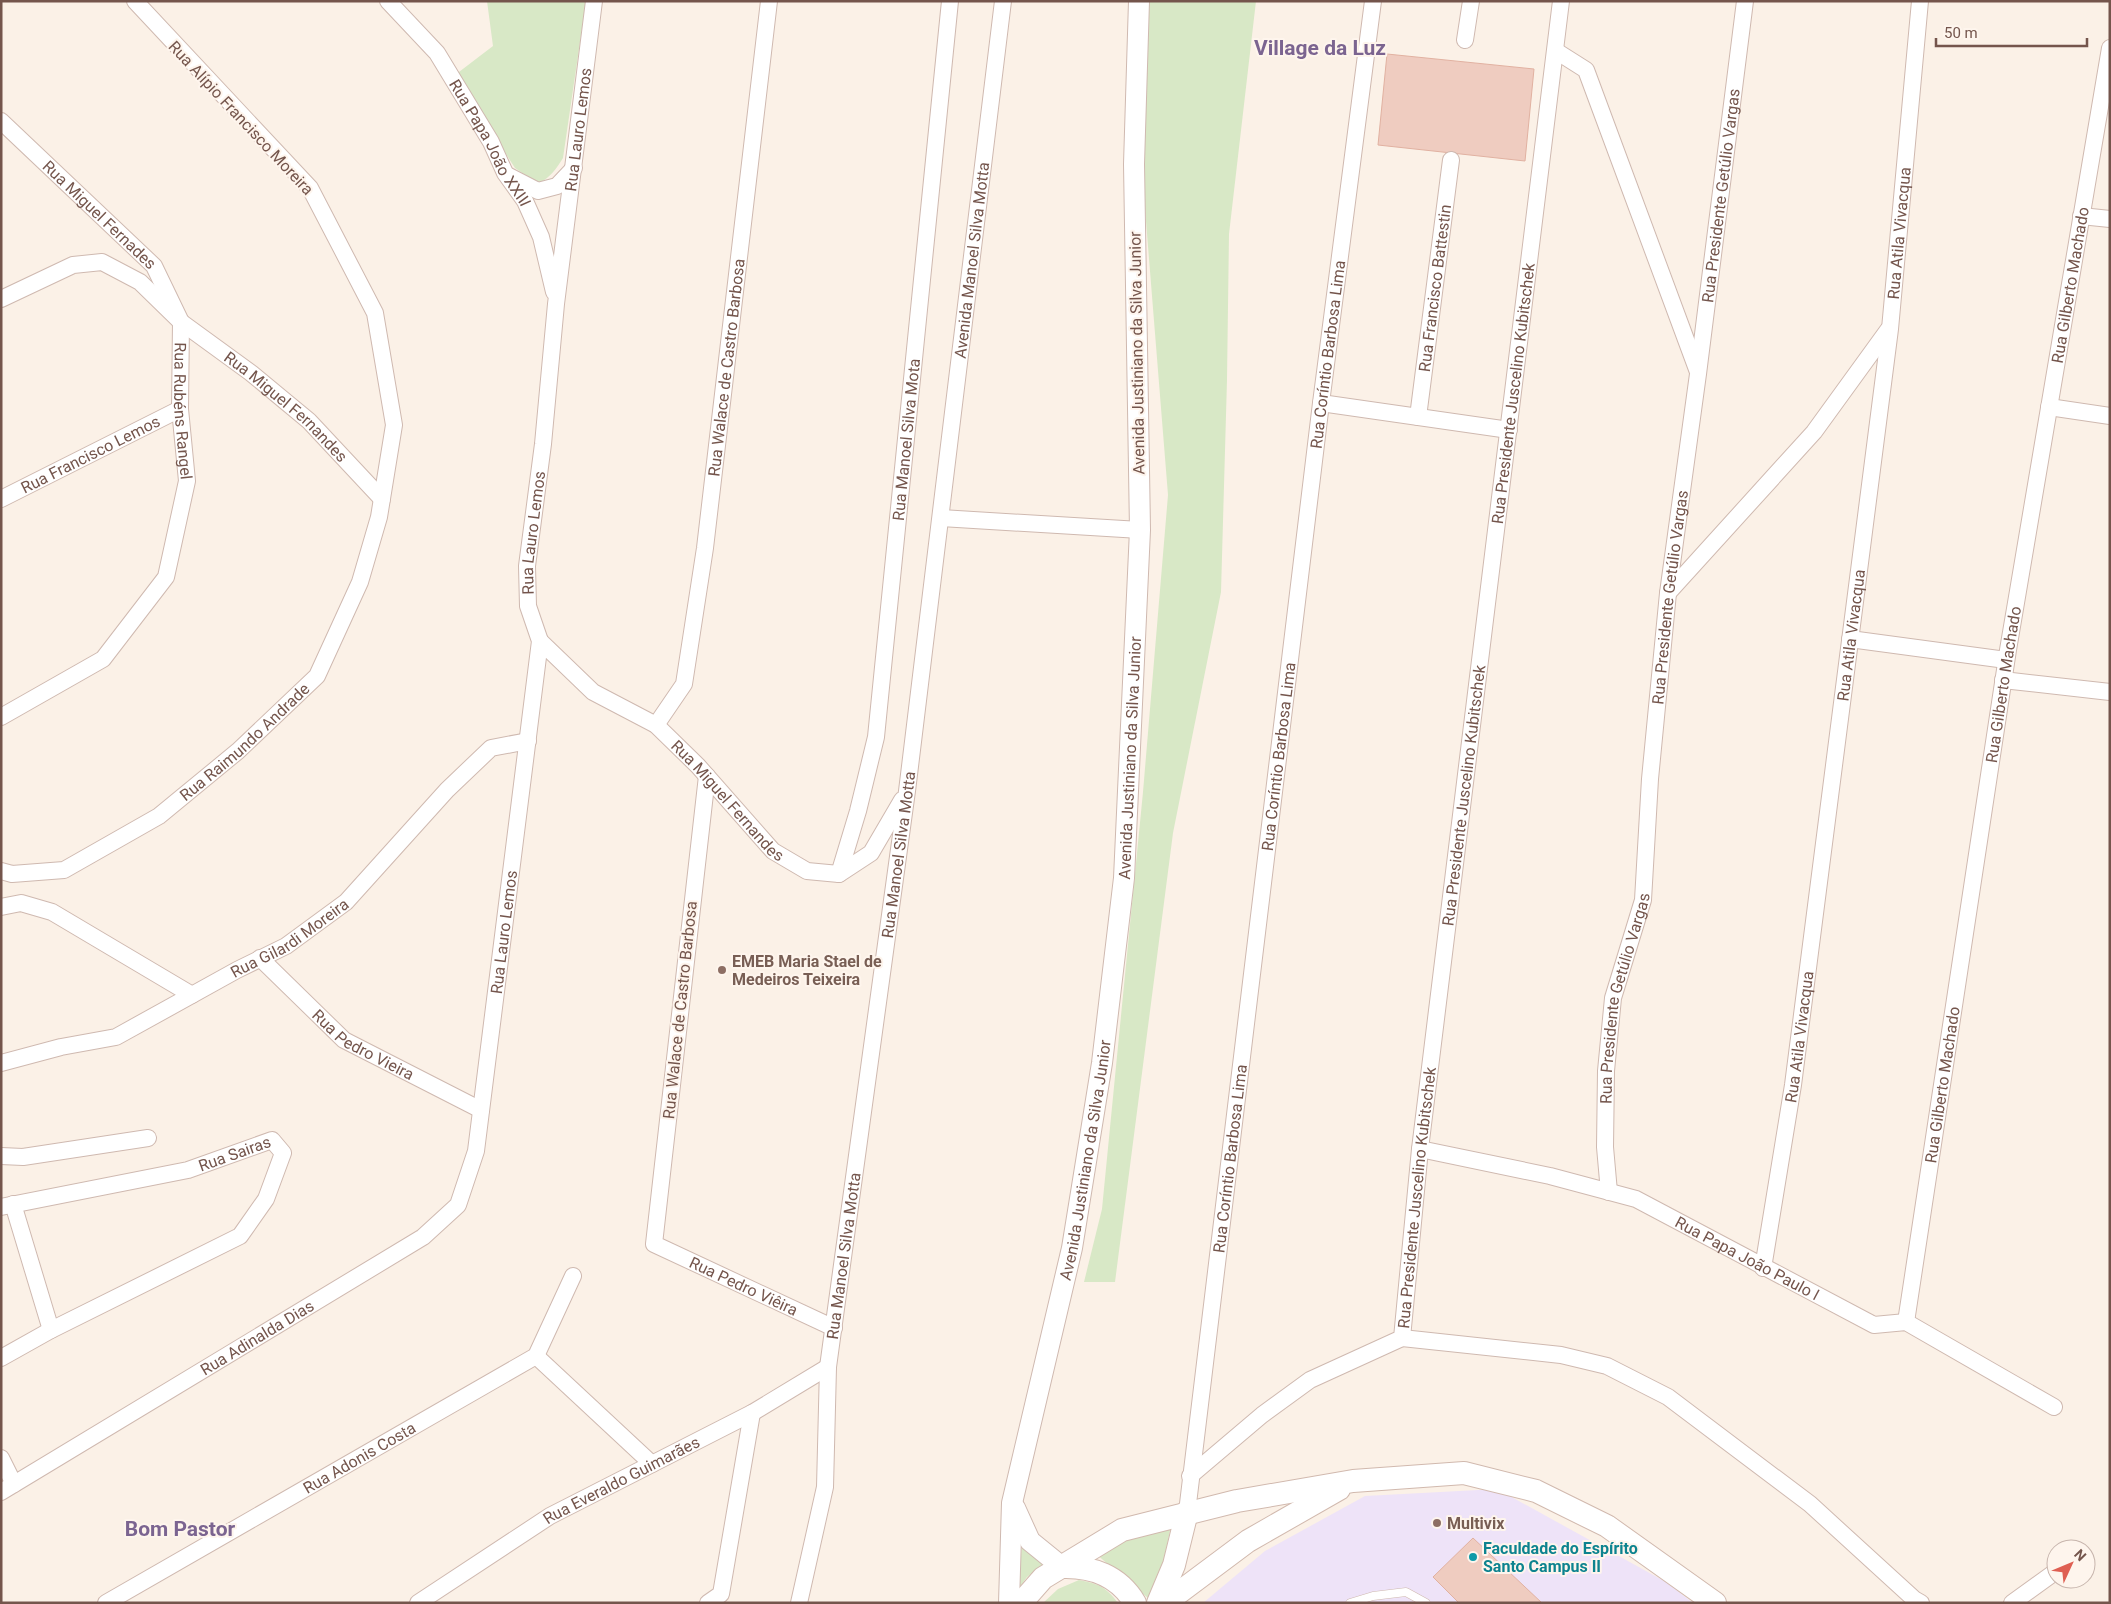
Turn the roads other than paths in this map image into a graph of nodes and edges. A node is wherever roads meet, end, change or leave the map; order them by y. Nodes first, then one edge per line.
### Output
1 (134, 1) edge
2 (388, 1) edge
3 (594, 1) edge
4 (769, 1) edge
5 (950, 1) edge
6 (1003, 1) edge
7 (1139, 1) edge
8 (1373, 1) edge
9 (1471, 1) edge
10 (1561, 1) edge
11 (1745, 1) edge
12 (1920, 1) edge
13 (1465, 40) dead end
14 (2110, 48) edge
15 (1556, 51) junction
16 (2107, 83) edge
17 (1, 121) edge
18 (1451, 160) dead end
19 (574, 168) junction
20 (505, 174) junction
21 (2081, 216) junction
22 (2110, 219) edge
23 (1, 299) edge
24 (556, 304) junction
25 (181, 322) junction
26 (1890, 329) junction
27 (1698, 374) junction
28 (1320, 403) junction
29 (2049, 407) junction
30 (180, 409) junction
31 (2110, 416) edge
32 (1418, 417) junction
33 (1509, 430) junction
34 (1, 499) edge
35 (382, 500) junction
36 (941, 518) junction
37 (1140, 530) junction
38 (1668, 593) junction
39 (1850, 639) junction
40 (540, 642) junction
41 (2006, 660) junction
42 (2003, 680) junction
43 (2110, 692) edge
44 (1, 717) edge
45 (656, 724) junction
46 (528, 741) junction
47 (707, 776) junction
48 (907, 791) junction
49 (1, 871) edge
50 (839, 874) junction
51 (1, 907) edge
52 (260, 958) junction
53 (192, 995) junction
54 (1, 1064) edge
55 (481, 1110) junction
56 (148, 1138) dead end
57 (1420, 1149) junction
58 (476, 1151) joint
59 (1, 1156) edge
60 (1609, 1192) junction
61 (7, 1205) edge
62 (654, 1244) joint
63 (1763, 1268) junction
64 (573, 1276) dead end
65 (1906, 1322) junction
66 (834, 1328) junction
67 (51, 1330) junction
68 (1402, 1338) junction
69 (536, 1356) junction
70 (1, 1358) edge
71 (828, 1367) junction
72 (2054, 1407) dead end
73 (752, 1413) junction
74 (1, 1458) edge
75 (652, 1464) junction
76 (1190, 1476) junction
77 (1353, 1481) junction
78 (8, 1488) edge
79 (1012, 1503) junction
80 (1187, 1512) junction
81 (1062, 1567) junction
82 (2046, 1578) edge
83 (106, 1603) edge
84 (418, 1603) edge
85 (708, 1603) edge
86 (799, 1603) edge
87 (1009, 1603) edge
88 (1021, 1603) edge
89 (1135, 1603) edge
90 (1158, 1603) edge
91 (1165, 1603) edge
92 (1350, 1603) edge
93 (1426, 1603) edge
94 (1715, 1603) edge
95 (1921, 1603) edge
96 (2012, 1603) edge

1 - 35 street, Rua Alípio Francisco Moreira
2 - 20 street, Rua Papa João XXIII
3 - 19 street, Rua Lauro Lemos
4 - 45 street, Rua Walace de Castro Barbosa
5 - 50 street, Rua Manoel Silva Mota
6 - 36 street, Avenida Manoel Silva Motta
7 - 37 street, Avenida Justiniano da Silva Junior
8 - 28 street, Rua Coríntio Barbosa Lima
9 - 13 street
10 - 15 street, Rua Presidente Juscelino Kubitschek
11 - 27 street, Rua Presidente Getúlio Vargas
12 - 26 street, Rua Atila Vivacqua
14 - 16 street, Rua Gilberto Machado
15 - 27 street
15 - 33 street, Rua Presidente Juscelino Kubitschek
16 - 21 street, Rua Gilberto Machado
17 - 25 street, Rua Miguel Fernades
18 - 32 street, Rua Francisco Battestin
19 - 20 street
19 - 24 street, Rua Lauro Lemos
20 - 24 street, Rua Papa João XXIII
21 - 22 street
21 - 29 street, Rua Gilberto Machado
23 - 25 street, Rua Miguel Fernandes
24 - 40 street, Rua Lauro Lemos
25 - 30 street, Rua Rubéns Rangel
25 - 35 street, Rua Miguel Fernandes
26 - 38 street
26 - 39 street, Rua Atila Vivacqua
27 - 38 street, Rua Presidente Getúlio Vargas
28 - 32 street
28 - 76 street, Rua Coríntio Barbosa Lima
29 - 31 street
29 - 41 street, Rua Gilberto Machado
30 - 34 street, Rua Francisco Lemos
30 - 44 street, Rua Rubéns Rangel
32 - 33 street
33 - 57 street, Rua Presidente Juscelino Kubitschek
35 - 49 street, Rua Raimundo Andrade
36 - 37 street
36 - 48 street, Rua Manoel Silva Motta
37 - 79 street, Avenida Justiniano da Silva Junior
38 - 60 street, Rua Presidente Getúlio Vargas
39 - 41 street
39 - 63 street, Rua Atila Vivacqua
40 - 45 street, Rua Miguel Fernandes
40 - 46 street, Rua Lauro Lemos
41 - 42 street, Rua Gilberto Machado
42 - 43 street
42 - 65 street, Rua Gilberto Machado
45 - 47 street, Rua Miguel Fernandes
46 - 52 street, Rua Gilardi Moreira
46 - 55 street, Rua Lauro Lemos
47 - 50 street, Rua Miguel Fernandes
47 - 62 street, Rua Walace de Castro Barbosa
48 - 50 street
48 - 66 street, Rua Manoel Silva Motta
51 - 53 street
52 - 53 street, Rua Gilardi Moreira
52 - 55 street, Rua Pedro Vieira
53 - 54 street, Rua Gilardi Moreira
55 - 58 street, Rua Lauro Lemos
56 - 59 street
57 - 60 street, Rua Papa João Paulo I
57 - 68 street, Rua Presidente Juscelino Kubitschek
58 - 78 street, Rua Adinalda Dias
60 - 63 street, Rua Papa João Paulo I
61 - 67 street
61 - 67 street, Rua Sairas
62 - 66 street, Rua Pedro Viêira
63 - 65 street, Rua Papa João Paulo I
64 - 69 street
65 - 72 street
66 - 71 street, Rua Manoel Silva Motta
67 - 70 street, Rua Sairas
68 - 76 street, Rua Presidente Juscelino Kubitschek
68 - 95 street
69 - 75 street
69 - 83 street, Rua Adonis Costa
71 - 73 street, Rua Everaldo Guimarães
71 - 86 street, Rua Manoel Silva Motta
73 - 75 street, Rua Everaldo Guimarães
73 - 85 street
74 - 78 street
75 - 84 street, Rua Everaldo Guimarães
76 - 80 street, Rua Coríntio Barbosa Lima
77 - 80 main road
77 - 91 main road
77 - 94 main road
79 - 81 street
79 - 87 street, Avenida Justiniano da Silva Junior
80 - 81 main road
80 - 90 main road
81 - 88 main road
81 - 89 main road
82 - 96 street
92 - 93 lane

